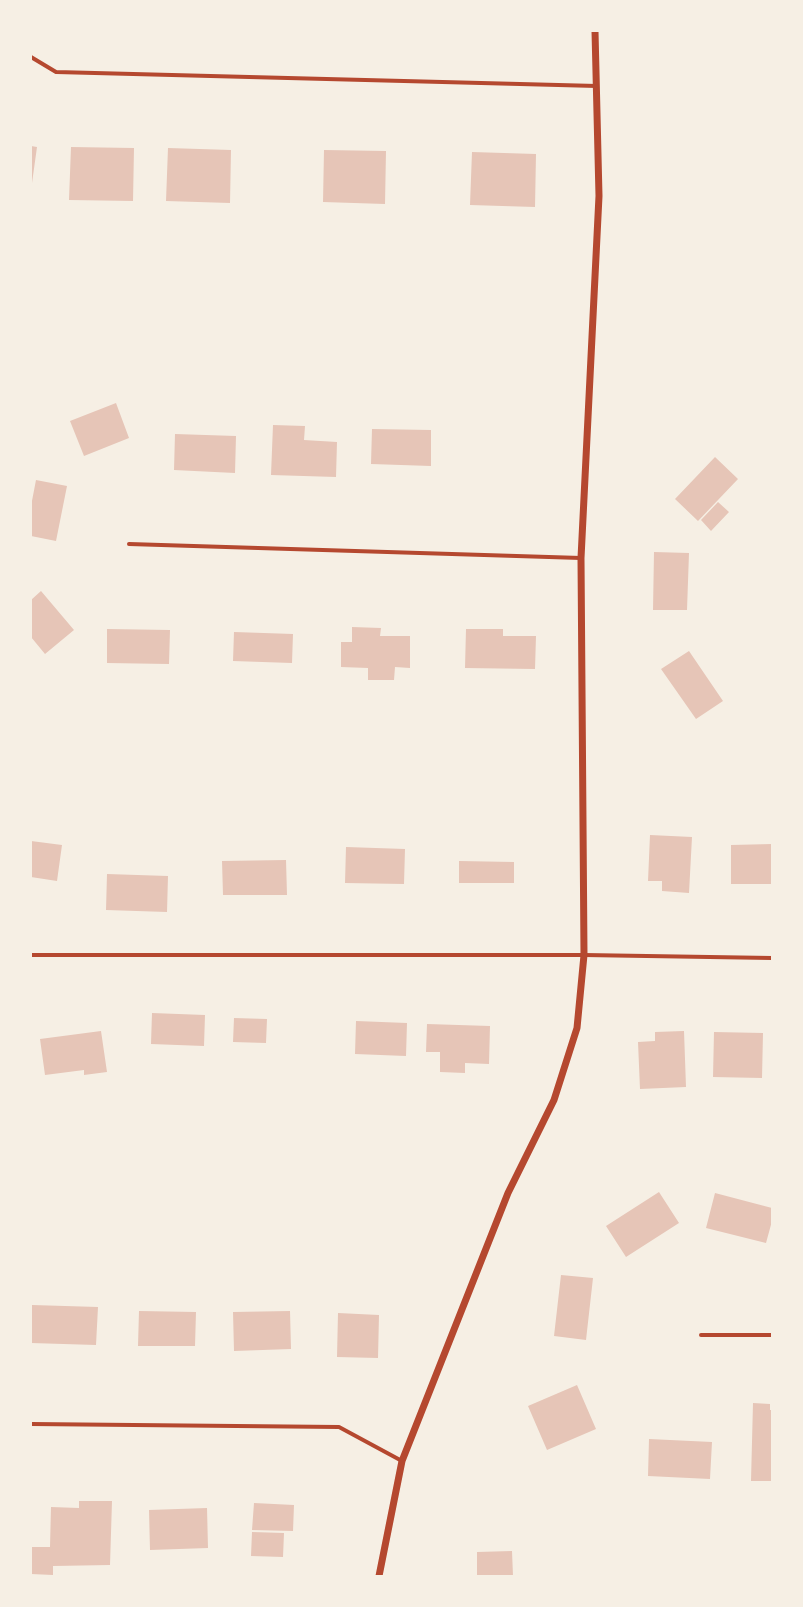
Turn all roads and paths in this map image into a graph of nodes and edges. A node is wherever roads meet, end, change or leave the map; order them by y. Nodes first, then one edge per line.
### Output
1 (595, 31) edge
2 (31, 58) edge
3 (597, 86) junction
4 (129, 544) dead end
5 (581, 558) junction
6 (31, 954) edge
7 (584, 955) junction
8 (772, 958) edge
9 (701, 1335) dead end
10 (772, 1335) edge
11 (31, 1424) edge
12 (402, 1461) junction
13 (379, 1576) edge

1 - 3 street
2 - 3 street
3 - 5 street
4 - 5 street
5 - 7 street
6 - 7 street
7 - 8 street
7 - 12 street
9 - 10 street
11 - 12 street
12 - 13 street

